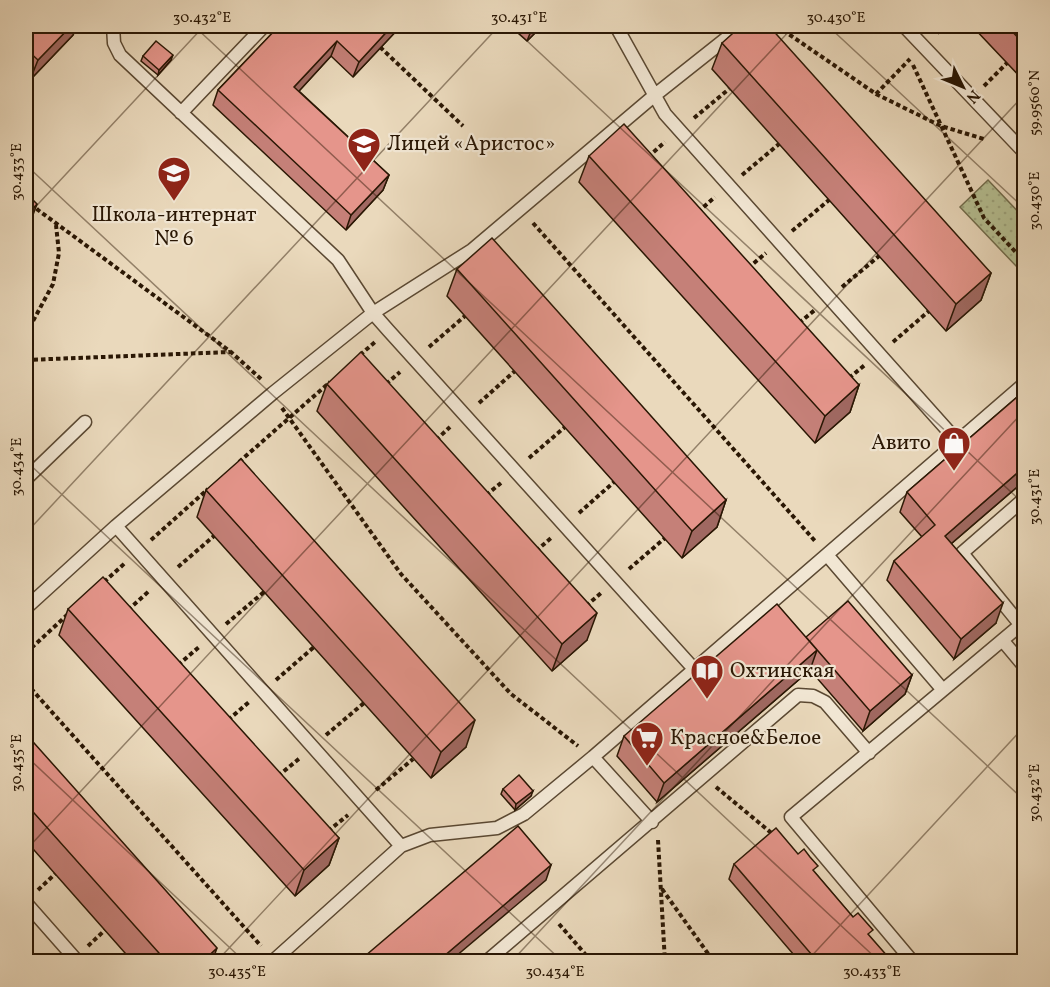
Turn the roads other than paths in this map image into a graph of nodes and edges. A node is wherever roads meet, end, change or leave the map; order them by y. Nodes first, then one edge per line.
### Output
1 (113, 26) edge
2 (264, 26) edge
3 (616, 26) edge
4 (742, 26) edge
5 (904, 26) edge
6 (655, 95) junction
7 (181, 113) junction
8 (1024, 151) edge
9 (373, 313) junction
10 (1024, 384) edge
11 (85, 422) dead end
12 (958, 442) junction
13 (26, 479) edge
14 (1024, 499) edge
15 (116, 526) junction
16 (827, 555) junction
17 (26, 608) edge
18 (1023, 626) edge
19 (1003, 641) junction
20 (1024, 666) edge
21 (694, 669) junction
22 (943, 690) junction
23 (869, 753) junction
24 (593, 757) junction
25 (652, 822) junction
26 (401, 846) junction
27 (26, 903) edge
28 (273, 961) edge
29 (78, 962) edge
30 (486, 962) edge
31 (913, 962) edge

1 - 7 lane
2 - 7 lane
3 - 6 lane
4 - 6 lane
5 - 8 lane
6 - 9 lane
6 - 12 lane
7 - 9 lane
9 - 15 lane
9 - 21 lane
10 - 12 lane
11 - 13 lane
12 - 16 lane
14 - 18 lane
15 - 17 lane
15 - 26 lane
16 - 21 lane
16 - 22 lane
18 - 19 lane
19 - 20 lane
19 - 22 lane
21 - 24 lane
22 - 23 lane
23 - 25 lane
23 - 31 lane
24 - 25 lane
24 - 26 lane
25 - 30 lane
26 - 28 lane
27 - 29 lane

